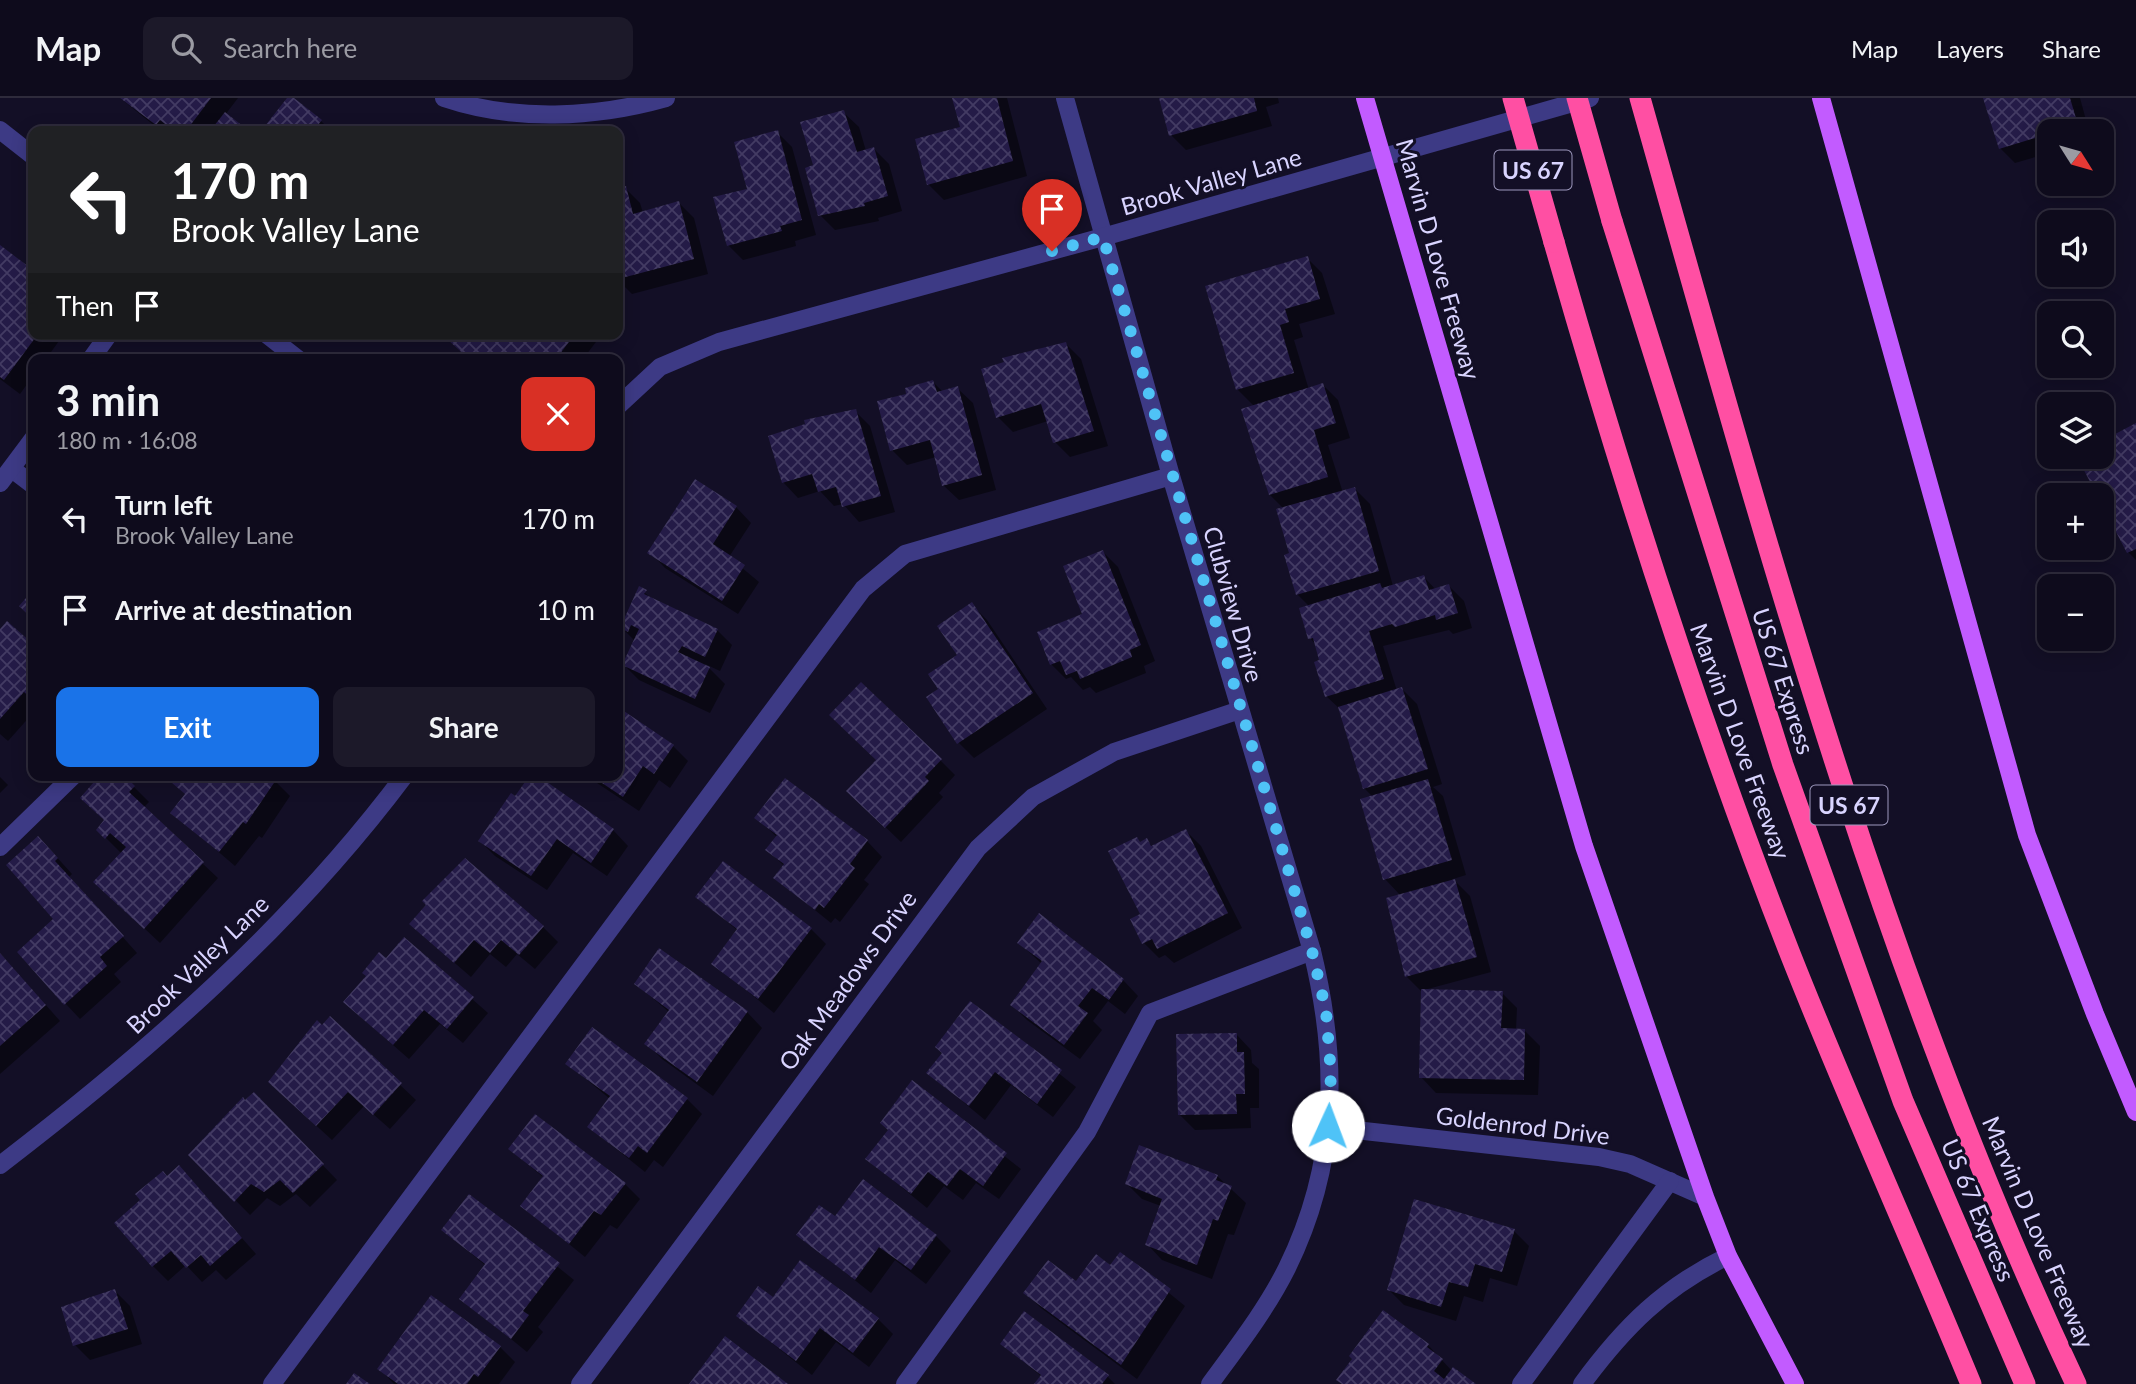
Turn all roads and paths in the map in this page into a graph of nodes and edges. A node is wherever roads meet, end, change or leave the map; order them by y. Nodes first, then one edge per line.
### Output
1 (444, 98) edge
2 (666, 98) edge
3 (1065, 98) edge
4 (1364, 98) edge
5 (1513, 98) edge
6 (1577, 98) edge
7 (1590, 98) edge
8 (1640, 98) edge
9 (1821, 98) edge
10 (0, 130) edge
11 (28, 152) edge
12 (1381, 157) junction
13 (1103, 237) junction
14 (274, 340) edge
15 (292, 354) edge
16 (623, 401) edge
17 (28, 446) edge
18 (6, 476) edge
19 (1171, 476) junction
20 (28, 483) edge
21 (1240, 710) junction
22 (68, 781) edge
23 (400, 781) edge
24 (0, 847) edge
25 (1312, 951) junction
26 (2136, 1112) edge
27 (1328, 1126) junction
28 (0, 1166) edge
29 (1670, 1181) junction
30 (1705, 1197) junction
31 (1728, 1256) junction
32 (272, 1384) edge
33 (580, 1384) edge
34 (905, 1384) edge
35 (1210, 1384) edge
36 (1521, 1384) edge
37 (1582, 1384) edge
38 (1795, 1384) edge
39 (1971, 1384) edge
40 (2025, 1384) edge
41 (2076, 1384) edge

1 - 2 street
3 - 13 street, Clubview Drive
4 - 12 main road, Marvin D Love Freeway
5 - 39 highway, Marvin D Love Freeway / US 67, bridge
6 - 40 highway, US 67 Express, bridge
7 - 12 street, Brook Valley Lane
8 - 41 highway, Marvin D Love Freeway / US 67
9 - 26 main road
10 - 11 street
12 - 13 street, Brook Valley Lane
12 - 30 main road, Marvin D Love Freeway
13 - 16 street, Brook Valley Lane
13 - 19 street, Clubview Drive
14 - 15 street
17 - 18 street
18 - 20 street
19 - 21 street, Clubview Drive
19 - 32 street
21 - 25 street, Clubview Drive
21 - 33 street, Oak Meadows Drive
22 - 24 street
23 - 28 street, Brook Valley Lane
25 - 27 street, Clubview Drive
25 - 34 street
27 - 29 street, Goldenrod Drive
27 - 35 street, Clubview Drive
29 - 30 street, Goldenrod Drive
29 - 36 street
30 - 31 main road, Marvin D Love Freeway
31 - 37 street
31 - 38 main road, Marvin D Love Freeway

